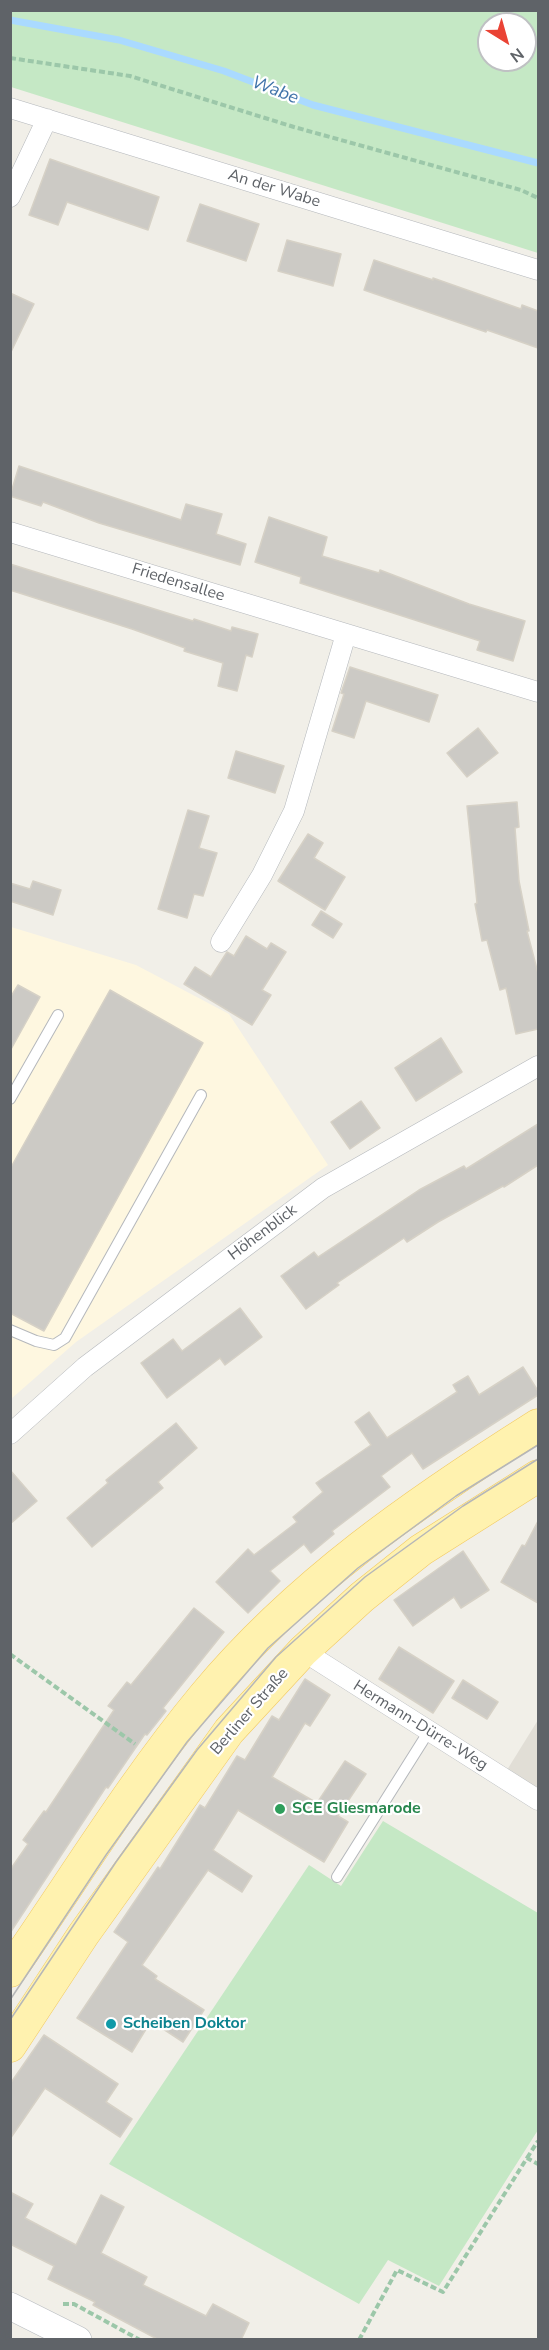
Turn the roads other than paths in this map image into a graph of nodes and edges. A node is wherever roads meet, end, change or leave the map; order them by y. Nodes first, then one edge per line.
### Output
1 (10, 108) edge
2 (47, 119) junction
3 (10, 196) edge
4 (538, 270) edge
5 (10, 532) edge
6 (346, 634) junction
7 (538, 692) edge
8 (221, 942) dead end
9 (58, 1014) dead end
10 (538, 1066) edge
11 (14, 1084) edge
12 (201, 1095) dead end
13 (10, 1099) edge
14 (10, 1330) edge
15 (538, 1425) edge
16 (10, 1434) edge
17 (538, 1476) edge
18 (303, 1651) junction
19 (429, 1731) junction
20 (538, 1800) edge
21 (337, 1877) dead end
22 (10, 1971) edge
23 (10, 2046) edge
24 (10, 2306) edge
25 (78, 2340) edge

1 - 2 street, An der Wabe
2 - 3 street
2 - 4 street, An der Wabe
5 - 6 street, Friedensallee
6 - 7 street, Friedensallee
6 - 8 street
9 - 11 lane
10 - 16 street, Höhenblick
11 - 13 lane
12 - 14 lane
15 - 22 main road
17 - 18 main road, Berliner Straße
18 - 19 street, Hermann-Dürre-Weg
18 - 23 main road, Berliner Straße
19 - 20 street, Hermann-Dürre-Weg
19 - 21 lane
24 - 25 main road

